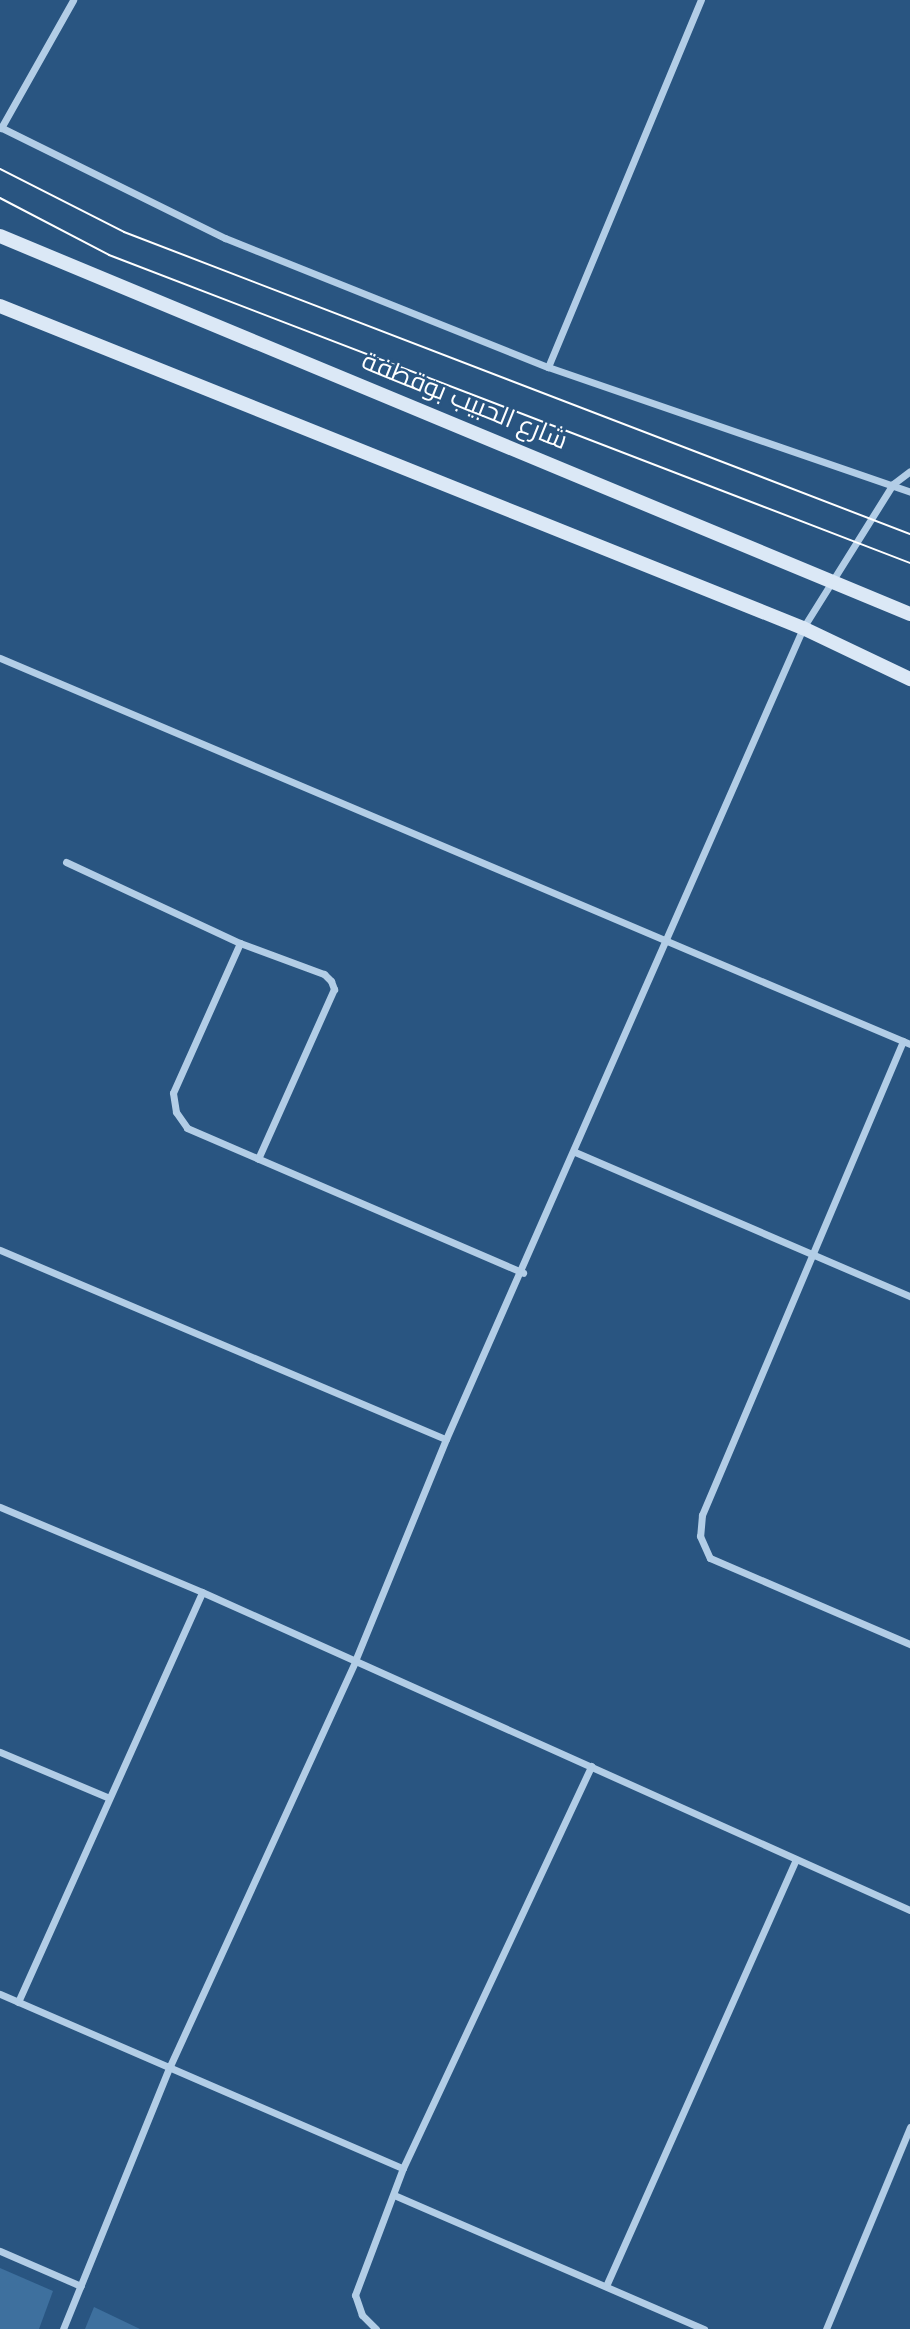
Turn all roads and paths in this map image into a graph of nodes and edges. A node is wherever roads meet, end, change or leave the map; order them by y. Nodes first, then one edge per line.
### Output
1 (73, 0) edge
2 (701, 0) edge
3 (1, 127) edge
4 (0, 236) edge
5 (0, 306) edge
6 (548, 367) junction
7 (910, 471) edge
8 (893, 484) junction
9 (910, 492) edge
10 (834, 578) junction
11 (910, 614) edge
12 (803, 628) junction
13 (0, 659) edge
14 (910, 679) edge
15 (66, 863) dead end
16 (240, 943) junction
17 (665, 943) junction
18 (907, 1042) edge
19 (575, 1152) junction
20 (258, 1159) junction
21 (0, 1250) edge
22 (811, 1254) junction
23 (523, 1273) junction
24 (910, 1296) edge
25 (446, 1439) junction
26 (0, 1507) edge
27 (202, 1592) junction
28 (910, 1644) edge
29 (355, 1661) junction
30 (0, 1752) edge
31 (591, 1766) junction
32 (107, 1797) junction
33 (796, 1858) junction
34 (910, 1910) edge
35 (0, 1994) edge
36 (18, 2002) junction
37 (170, 2066) junction
38 (910, 2127) edge
39 (403, 2168) junction
40 (394, 2195) junction
41 (0, 2251) edge
42 (81, 2286) junction
43 (606, 2286) junction
44 (63, 2329) edge
45 (376, 2329) edge
46 (704, 2329) edge
47 (826, 2329) edge

1 - 3 street
2 - 6 street
3 - 6 street
4 - 10 main road, شارع الحبيب بوقطفة
5 - 12 main road
6 - 8 street
7 - 8 street
8 - 9 street
8 - 10 street
10 - 11 main road, شارع الحبيب بوقطفة
10 - 12 street
12 - 14 main road
12 - 17 street
13 - 17 street
15 - 16 street
16 - 20 street
16 - 20 street
17 - 18 street
17 - 19 street
18 - 22 street
19 - 22 street
19 - 23 street
20 - 23 street
21 - 25 street
22 - 24 street
22 - 28 street
23 - 25 street
25 - 29 street
26 - 27 street
27 - 29 street
27 - 32 street
29 - 31 street
29 - 37 street
30 - 32 street
31 - 33 street
31 - 39 street
32 - 36 street
33 - 34 street
33 - 43 street
35 - 36 street
36 - 37 street
37 - 39 street
37 - 42 street
38 - 47 street
39 - 40 street
40 - 43 street
40 - 45 street
41 - 42 street
42 - 44 street
43 - 46 street

